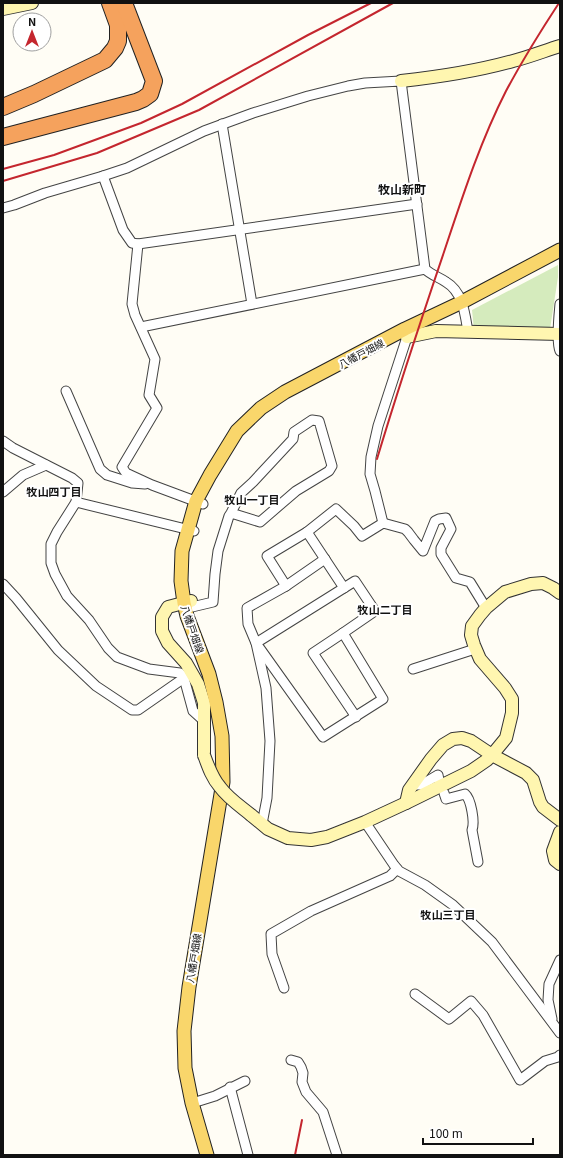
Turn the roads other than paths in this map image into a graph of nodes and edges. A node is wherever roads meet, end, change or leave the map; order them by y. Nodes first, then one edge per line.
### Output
1 (32, 3) edge
2 (110, 3) edge
3 (124, 3) edge
4 (3, 9) edge
5 (560, 46) edge
6 (401, 81) junction
7 (3, 107) edge
8 (222, 124) junction
9 (3, 137) edge
10 (103, 176) junction
11 (417, 204) junction
12 (3, 208) edge
13 (239, 230) junction
14 (138, 244) junction
15 (560, 250) edge
16 (560, 259) edge
17 (425, 269) junction
18 (252, 304) junction
19 (560, 304) edge
20 (463, 306) junction
21 (141, 327) junction
22 (468, 332) junction
23 (559, 334) edge
24 (407, 337) junction
25 (560, 350) edge
26 (66, 391) dead end
27 (3, 441) edge
28 (46, 465) junction
29 (152, 485) junction
30 (3, 492) edge
31 (76, 502) junction
32 (200, 503) junction
33 (231, 513) junction
34 (382, 523) junction
35 (191, 530) junction
36 (307, 532) junction
37 (325, 559) junction
38 (3, 584) edge
39 (286, 586) junction
40 (344, 588) junction
41 (560, 593) edge
42 (189, 603) junction
43 (486, 608) junction
44 (343, 633) junction
45 (256, 643) junction
46 (475, 649) junction
47 (413, 669) dead end
48 (184, 678) junction
49 (356, 717) junction
50 (204, 721) junction
51 (492, 755) junction
52 (439, 780) dead end
53 (413, 785) junction
54 (444, 793) dead end
55 (406, 803) junction
56 (560, 820) edge
57 (365, 822) junction
58 (262, 824) junction
59 (560, 832) edge
60 (478, 862) dead end
61 (560, 864) edge
62 (397, 869) junction
63 (560, 960) edge
64 (284, 988) dead end
65 (414, 994) dead end
66 (553, 1022) junction
67 (560, 1033) edge
68 (560, 1055) edge
69 (291, 1060) dead end
70 (244, 1080) dead end
71 (230, 1087) junction
72 (198, 1101) junction
73 (207, 1155) edge
74 (215, 1155) edge
75 (248, 1155) edge
76 (337, 1155) edge

1 - 4 street
2 - 7 highway
3 - 9 highway
5 - 6 street
6 - 8 street
6 - 11 street
8 - 10 street
8 - 13 street
10 - 12 street
10 - 14 street
11 - 13 street
11 - 17 street
13 - 14 street
13 - 18 street
14 - 21 street
15 - 20 main road, 八幡戸畑線
16 - 20 main road, 八幡戸畑線
17 - 18 street
17 - 20 street
18 - 21 street
19 - 23 street
20 - 22 street
20 - 24 main road, 八幡戸畑線
20 - 32 main road, 八幡戸畑線
21 - 29 street
22 - 23 street
22 - 24 street
23 - 25 street
24 - 32 main road, 八幡戸畑線
24 - 34 street
26 - 29 street
27 - 28 street
28 - 30 street
28 - 31 street
29 - 32 street
31 - 35 street
31 - 48 street
32 - 35 main road, 八幡戸畑線
33 - 33 street
33 - 42 street
34 - 36 street
34 - 43 street
35 - 42 main road, 八幡戸畑線
36 - 37 street
36 - 39 street
37 - 39 street
37 - 40 street
38 - 48 street
39 - 45 street
40 - 44 street
40 - 45 street
41 - 43 street
42 - 50 street
42 - 72 main road, 八幡戸畑線
42 - 73 main road, 八幡戸畑線
43 - 46 street
44 - 49 street
44 - 49 street
45 - 49 street
45 - 58 street
46 - 47 street
46 - 51 street
48 - 50 street
50 - 58 street, bridge
51 - 53 street
51 - 55 street
51 - 56 street
52 - 53 street
53 - 55 street
54 - 60 street
55 - 57 street
57 - 58 street
57 - 62 street
59 - 61 street
62 - 64 street
62 - 66 street
63 - 66 street
65 - 68 street
66 - 67 street
69 - 76 street
70 - 71 street
71 - 72 street
71 - 75 street
72 - 74 main road, 八幡戸畑線

